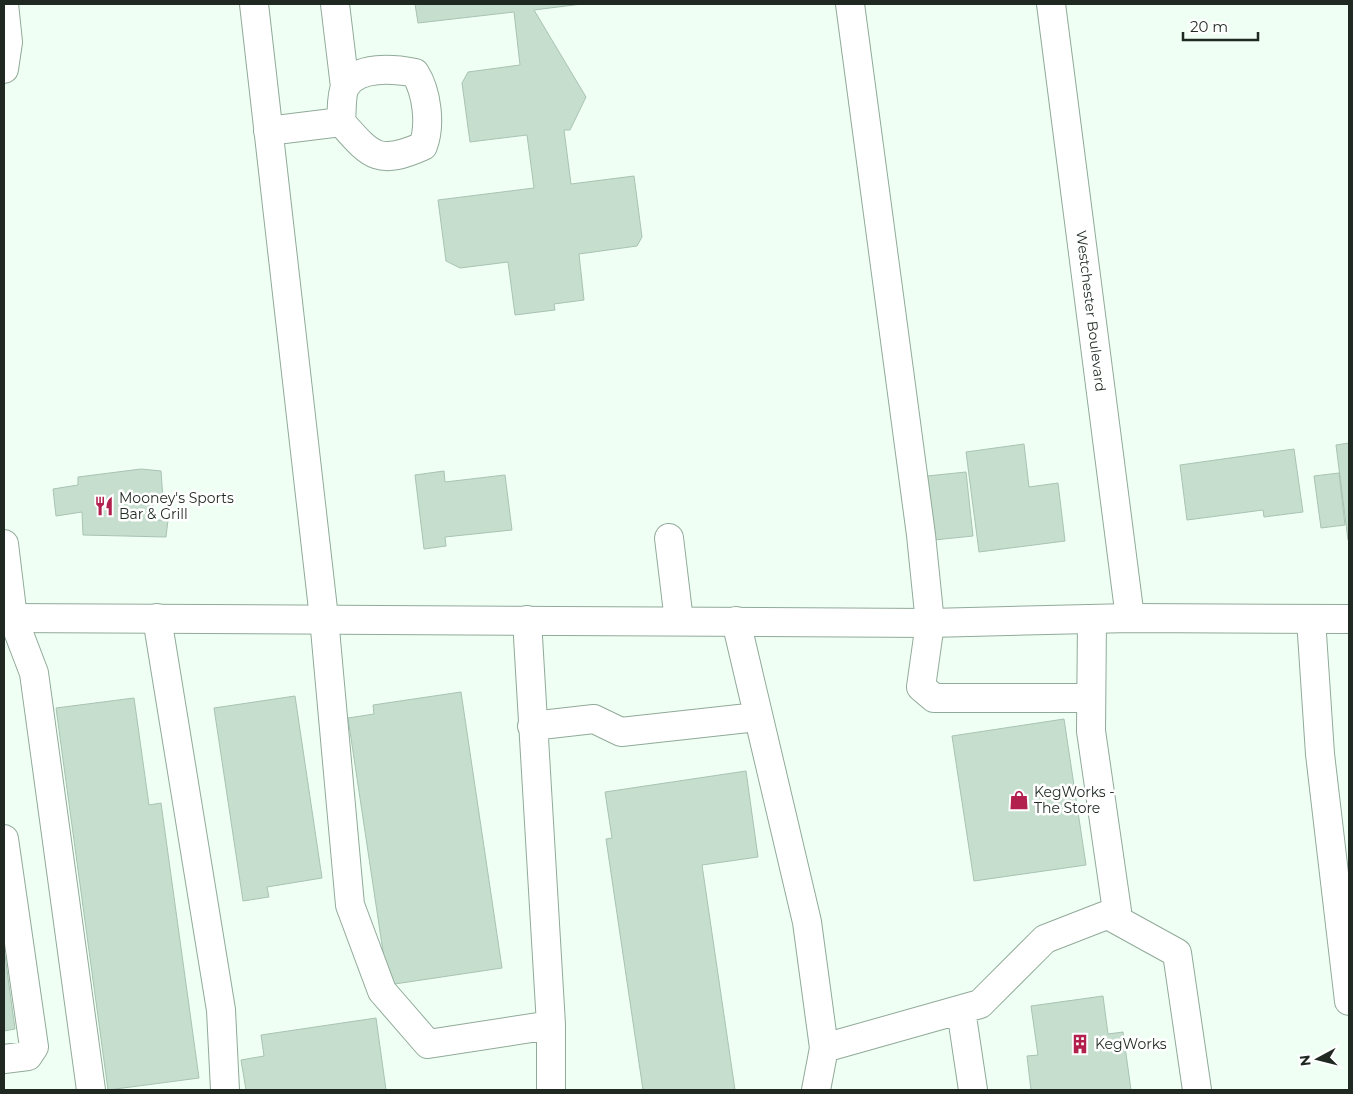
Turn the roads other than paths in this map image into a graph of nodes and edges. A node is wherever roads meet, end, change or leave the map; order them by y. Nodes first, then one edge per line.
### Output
1 (4, 4) edge
2 (254, 4) edge
3 (335, 4) edge
4 (850, 4) edge
5 (1051, 4) edge
6 (4, 69) edge
7 (345, 87) junction
8 (341, 122) junction
9 (268, 131) junction
10 (668, 538) dead end
11 (4, 544) edge
12 (8, 618) edge
13 (157, 618) junction
14 (324, 618) junction
15 (1130, 618) junction
16 (1312, 618) junction
17 (1349, 618) edge
18 (1092, 619) junction
19 (527, 620) junction
20 (679, 621) junction
21 (736, 621) junction
22 (930, 623) junction
23 (1092, 698) junction
24 (758, 717) junction
25 (532, 726) junction
26 (4, 839) edge
27 (1108, 914) junction
28 (1349, 1001) edge
29 (961, 1010) junction
30 (551, 1025) junction
31 (824, 1048) junction
32 (4, 1059) edge
33 (91, 1090) edge
34 (225, 1090) edge
35 (551, 1090) edge
36 (816, 1090) edge
37 (972, 1090) edge
38 (1197, 1090) edge

1 - 6 main road
2 - 9 main road
3 - 7 main road
4 - 22 main road
5 - 15 main road, Westchester Boulevard
7 - 8 main road
7 - 8 main road
8 - 9 main road
9 - 14 main road
10 - 20 main road
11 - 12 main road
12 - 13 main road
12 - 33 main road
13 - 14 main road
13 - 34 main road
14 - 19 main road
14 - 30 main road
15 - 16 main road
15 - 18 main road
16 - 17 main road
16 - 28 main road
18 - 22 main road
18 - 23 main road
19 - 20 main road
19 - 25 main road
20 - 21 main road
21 - 22 main road
21 - 24 main road
22 - 23 main road
23 - 27 main road
24 - 25 main road
24 - 31 main road
25 - 30 main road
26 - 32 main road
27 - 29 main road
27 - 38 main road
29 - 31 main road
29 - 37 main road
30 - 35 main road
31 - 36 main road

